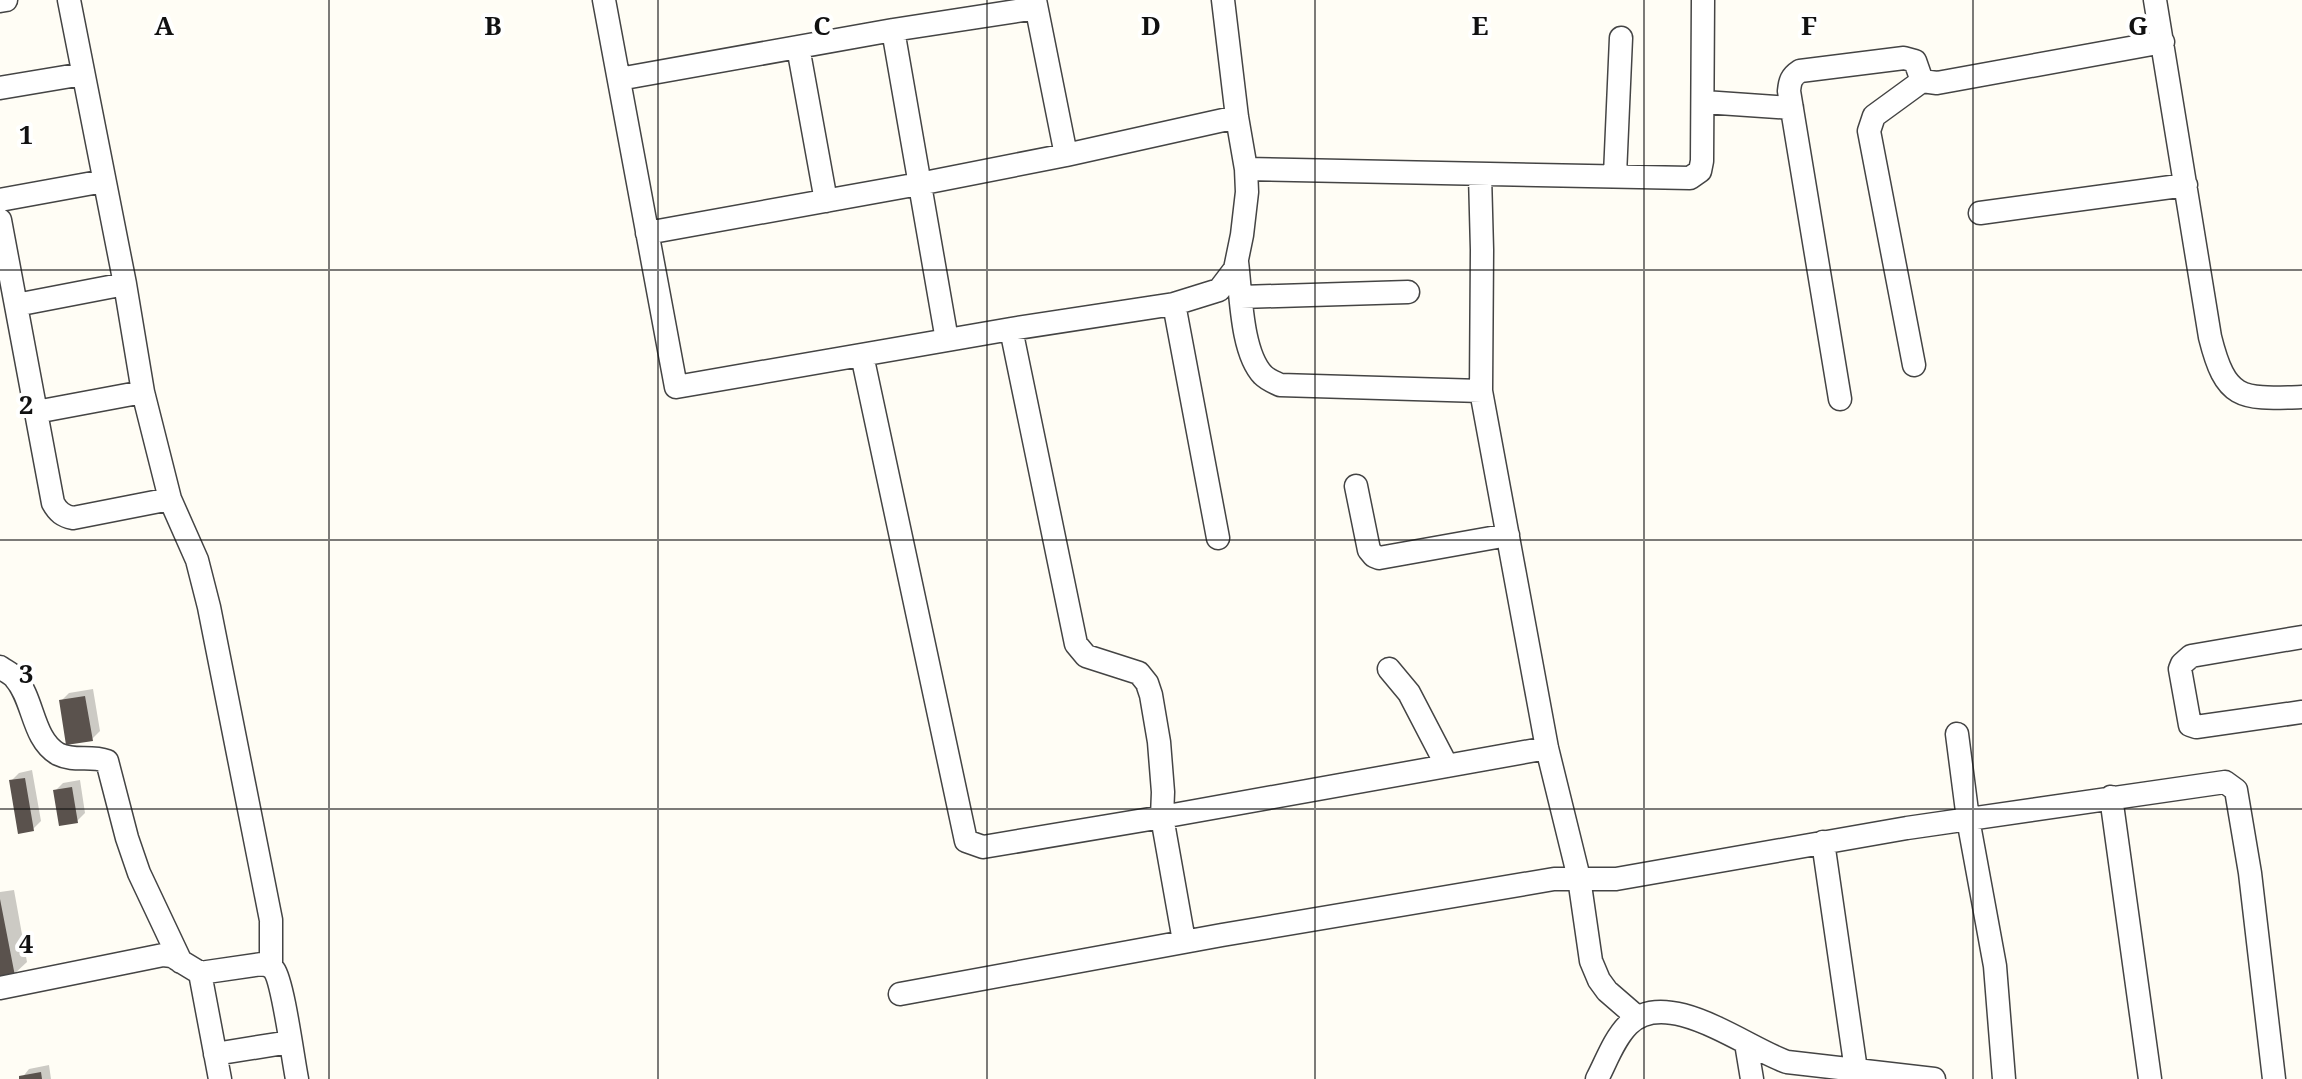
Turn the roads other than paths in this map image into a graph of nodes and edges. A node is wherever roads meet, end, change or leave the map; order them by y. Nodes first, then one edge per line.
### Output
1 (6, 0) edge
2 (69, 0) edge
3 (604, 0) edge
4 (1223, 0) edge
5 (1703, 0) edge
6 (2155, 0) edge
7 (0, 1) edge
8 (1035, 4) edge
9 (893, 30) junction
10 (1621, 38) dead end
11 (2163, 42) junction
12 (798, 47) junction
13 (83, 74) junction
14 (619, 79) junction
15 (1922, 81) junction
16 (0, 88) edge
17 (1704, 102) junction
18 (1792, 108) junction
19 (1237, 117) junction
20 (1066, 155) junction
21 (1246, 169) junction
22 (1480, 175) junction
23 (1615, 175) junction
24 (104, 181) junction
25 (919, 184) junction
26 (2186, 185) junction
27 (0, 200) edge
28 (826, 201) junction
29 (1980, 213) dead end
30 (0, 220) edge
31 (647, 233) junction
32 (1237, 262) junction
33 (125, 284) junction
34 (1408, 292) dead end
35 (1241, 297) junction
36 (1174, 304) junction
37 (16, 305) junction
38 (1011, 329) junction
39 (947, 340) junction
40 (862, 355) junction
41 (1914, 365) dead end
42 (1481, 391) junction
43 (143, 392) junction
44 (2302, 397) edge
45 (1840, 399) dead end
46 (36, 412) junction
47 (1356, 486) dead end
48 (170, 499) junction
49 (1508, 535) junction
50 (1218, 538) dead end
51 (2302, 637) edge
52 (0, 667) edge
53 (1389, 669) dead end
54 (2302, 712) edge
55 (1957, 734) dead end
56 (1547, 748) junction
57 (1447, 766) junction
58 (2111, 797) junction
59 (1162, 817) junction
60 (1968, 819) junction
61 (1823, 842) junction
62 (1579, 878) junction
63 (1184, 941) junction
64 (191, 967) junction
65 (271, 967) junction
66 (0, 988) edge
67 (900, 994) dead end
68 (1637, 1017) junction
69 (290, 1042) junction
70 (1746, 1043) junction
71 (215, 1054) junction
72 (1867, 1073) edge
73 (220, 1079) edge
74 (297, 1079) edge
75 (1597, 1079) edge
76 (1752, 1079) edge
77 (1934, 1079) edge
78 (2004, 1079) edge
79 (2150, 1079) edge
80 (2274, 1079) edge

1 - 7 street
2 - 13 street
3 - 14 street
4 - 19 street
5 - 17 street
6 - 11 street
8 - 9 street
8 - 20 street
9 - 12 street
9 - 25 street
10 - 23 street
11 - 15 street
11 - 26 street
12 - 14 street
12 - 28 street
13 - 16 street
13 - 24 street
14 - 31 street
15 - 18 street
15 - 41 street
17 - 18 street
17 - 23 street
18 - 45 street
19 - 20 street
19 - 21 street
20 - 25 street
21 - 22 street
21 - 32 street
22 - 23 street
22 - 42 street
24 - 27 street
24 - 33 street
25 - 28 street
25 - 39 street
26 - 29 street
26 - 44 street
28 - 31 street
30 - 37 street
31 - 40 street
32 - 35 street
32 - 36 street
33 - 37 street
33 - 43 street
34 - 35 street
35 - 42 street
36 - 38 street
36 - 50 street
37 - 46 street
38 - 39 street
38 - 59 street
39 - 40 street
40 - 59 street
42 - 49 street
43 - 46 street
43 - 48 street
46 - 48 street
47 - 49 street
48 - 65 street
49 - 56 street
51 - 54 street
52 - 64 street
53 - 57 street
55 - 60 street
56 - 57 street
56 - 62 street
57 - 59 street
58 - 60 street
58 - 79 street
58 - 80 street
59 - 63 street
60 - 61 street
60 - 78 street
61 - 62 street
61 - 72 street
62 - 63 street
62 - 68 street
63 - 67 street
64 - 65 street
64 - 66 street
64 - 71 street
65 - 69 street
68 - 70 street
68 - 75 street
69 - 71 street
69 - 74 street
70 - 72 street
70 - 76 street
71 - 73 street
72 - 77 street

